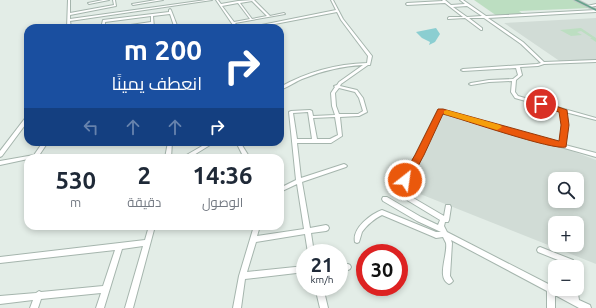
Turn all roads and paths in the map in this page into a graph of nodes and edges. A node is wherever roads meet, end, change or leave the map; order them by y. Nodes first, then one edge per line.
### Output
1 (69, 0) edge
2 (108, 0) edge
3 (114, 0) edge
4 (132, 0) edge
5 (162, 0) edge
6 (210, 0) edge
7 (217, 0) edge
8 (253, 0) edge
9 (332, 0) edge
10 (426, 0) edge
11 (461, 0) edge
12 (576, 0) edge
13 (89, 1) edge
14 (153, 1) edge
15 (189, 1) edge
16 (444, 1) edge
17 (238, 2) junction
18 (430, 3) junction
19 (133, 4) junction
20 (407, 4) dead end
21 (220, 5) junction
22 (468, 5) junction
23 (596, 5) edge
24 (168, 6) junction
25 (451, 6) junction
26 (588, 6) junction
27 (110, 7) junction
28 (91, 10) junction
29 (596, 10) edge
30 (134, 11) junction
31 (337, 11) junction
32 (170, 13) junction
33 (69, 14) junction
34 (110, 14) junction
35 (284, 14) dead end
36 (152, 15) junction
37 (269, 16) junction
38 (485, 17) junction
39 (133, 18) junction
40 (449, 18) dead end
41 (466, 18) junction
42 (70, 20) junction
43 (252, 20) junction
44 (152, 23) joint
45 (233, 23) joint
46 (70, 24) edge
47 (104, 24) edge
48 (133, 24) edge
49 (147, 24) edge
50 (174, 24) edge
51 (270, 24) edge
52 (481, 29) dead end
53 (596, 61) edge
54 (543, 63) junction
55 (367, 64) junction
56 (518, 67) junction
57 (463, 70) dead end
58 (514, 80) junction
59 (471, 84) dead end
60 (336, 86) junction
61 (284, 87) edge
62 (563, 110) junction
63 (338, 115) junction
64 (311, 117) junction
65 (596, 119) edge
66 (24, 123) edge
67 (295, 141) junction
68 (315, 141) junction
69 (563, 145) junction
70 (206, 146) edge
71 (192, 154) edge
72 (0, 155) edge
73 (596, 155) edge
74 (24, 158) edge
75 (0, 163) edge
76 (344, 166) dead end
77 (299, 181) junction
78 (284, 188) edge
79 (385, 199) dead end
80 (448, 207) dead end
81 (443, 219) junction
82 (326, 228) dead end
83 (151, 230) edge
84 (256, 230) edge
85 (307, 230) junction
86 (443, 232) junction
87 (254, 239) junction
88 (357, 240) dead end
89 (148, 243) junction
90 (309, 244) edge
91 (119, 247) junction
92 (540, 250) dead end
93 (0, 260) edge
94 (565, 260) edge
95 (296, 270) edge
96 (242, 276) junction
97 (449, 281) dead end
98 (548, 287) edge
99 (104, 289) junction
100 (39, 295) junction
101 (321, 296) edge
102 (551, 296) edge
103 (564, 296) edge
104 (575, 296) edge
105 (0, 300) edge
106 (576, 302) junction
107 (34, 308) edge
108 (100, 308) edge
109 (129, 308) edge
110 (237, 308) edge
111 (324, 308) edge
112 (551, 308) edge
113 (587, 308) edge

1 - 33 street
2 - 13 street
3 - 27 street
4 - 19 street
5 - 14 street
6 - 15 street
7 - 21 street
8 - 17 street
8 - 37 street
9 - 31 street
10 - 18 street
11 - 22 street
12 - 26 main road
13 - 28 street
14 - 19 street
15 - 24 street
16 - 18 street
16 - 25 street
17 - 21 street
17 - 43 street
18 - 20 street
19 - 30 street
21 - 45 street
22 - 25 street
22 - 38 street
23 - 26 street
24 - 30 street
24 - 32 street
25 - 41 street
26 - 29 main road
27 - 28 street
27 - 34 street
28 - 33 street
29 - 38 street
30 - 34 street
31 - 51 street
31 - 55 street
32 - 36 street
32 - 50 street
33 - 42 street
34 - 42 street
35 - 37 street
36 - 39 street
36 - 44 street
37 - 43 street
38 - 41 street
38 - 54 street
39 - 47 street
39 - 48 street
40 - 41 street
41 - 52 street
42 - 46 street
43 - 45 street
44 - 49 street
53 - 54 street
54 - 56 street
55 - 60 street
55 - 61 street
56 - 57 street
56 - 58 street
58 - 59 street
58 - 62 street
60 - 63 street
60 - 63 street
62 - 65 street
62 - 69 street
63 - 64 street
63 - 68 street
64 - 67 street
64 - 68 street
66 - 72 street
67 - 68 street
67 - 77 street
69 - 73 street
69 - 81 street
70 - 71 street
74 - 75 street
76 - 77 street
77 - 78 street
77 - 85 street
79 - 86 street
80 - 81 street
81 - 86 street
82 - 85 street
83 - 89 street
84 - 87 street
85 - 87 street
85 - 90 street
86 - 88 street
86 - 97 street
86 - 98 street
87 - 96 street
89 - 91 street
89 - 109 street
91 - 93 street
91 - 99 street
92 - 94 street
95 - 96 street
96 - 110 street
99 - 100 street
99 - 108 street
100 - 105 street
100 - 107 street
101 - 111 street
102 - 112 street
103 - 106 street
104 - 106 street
106 - 113 street

